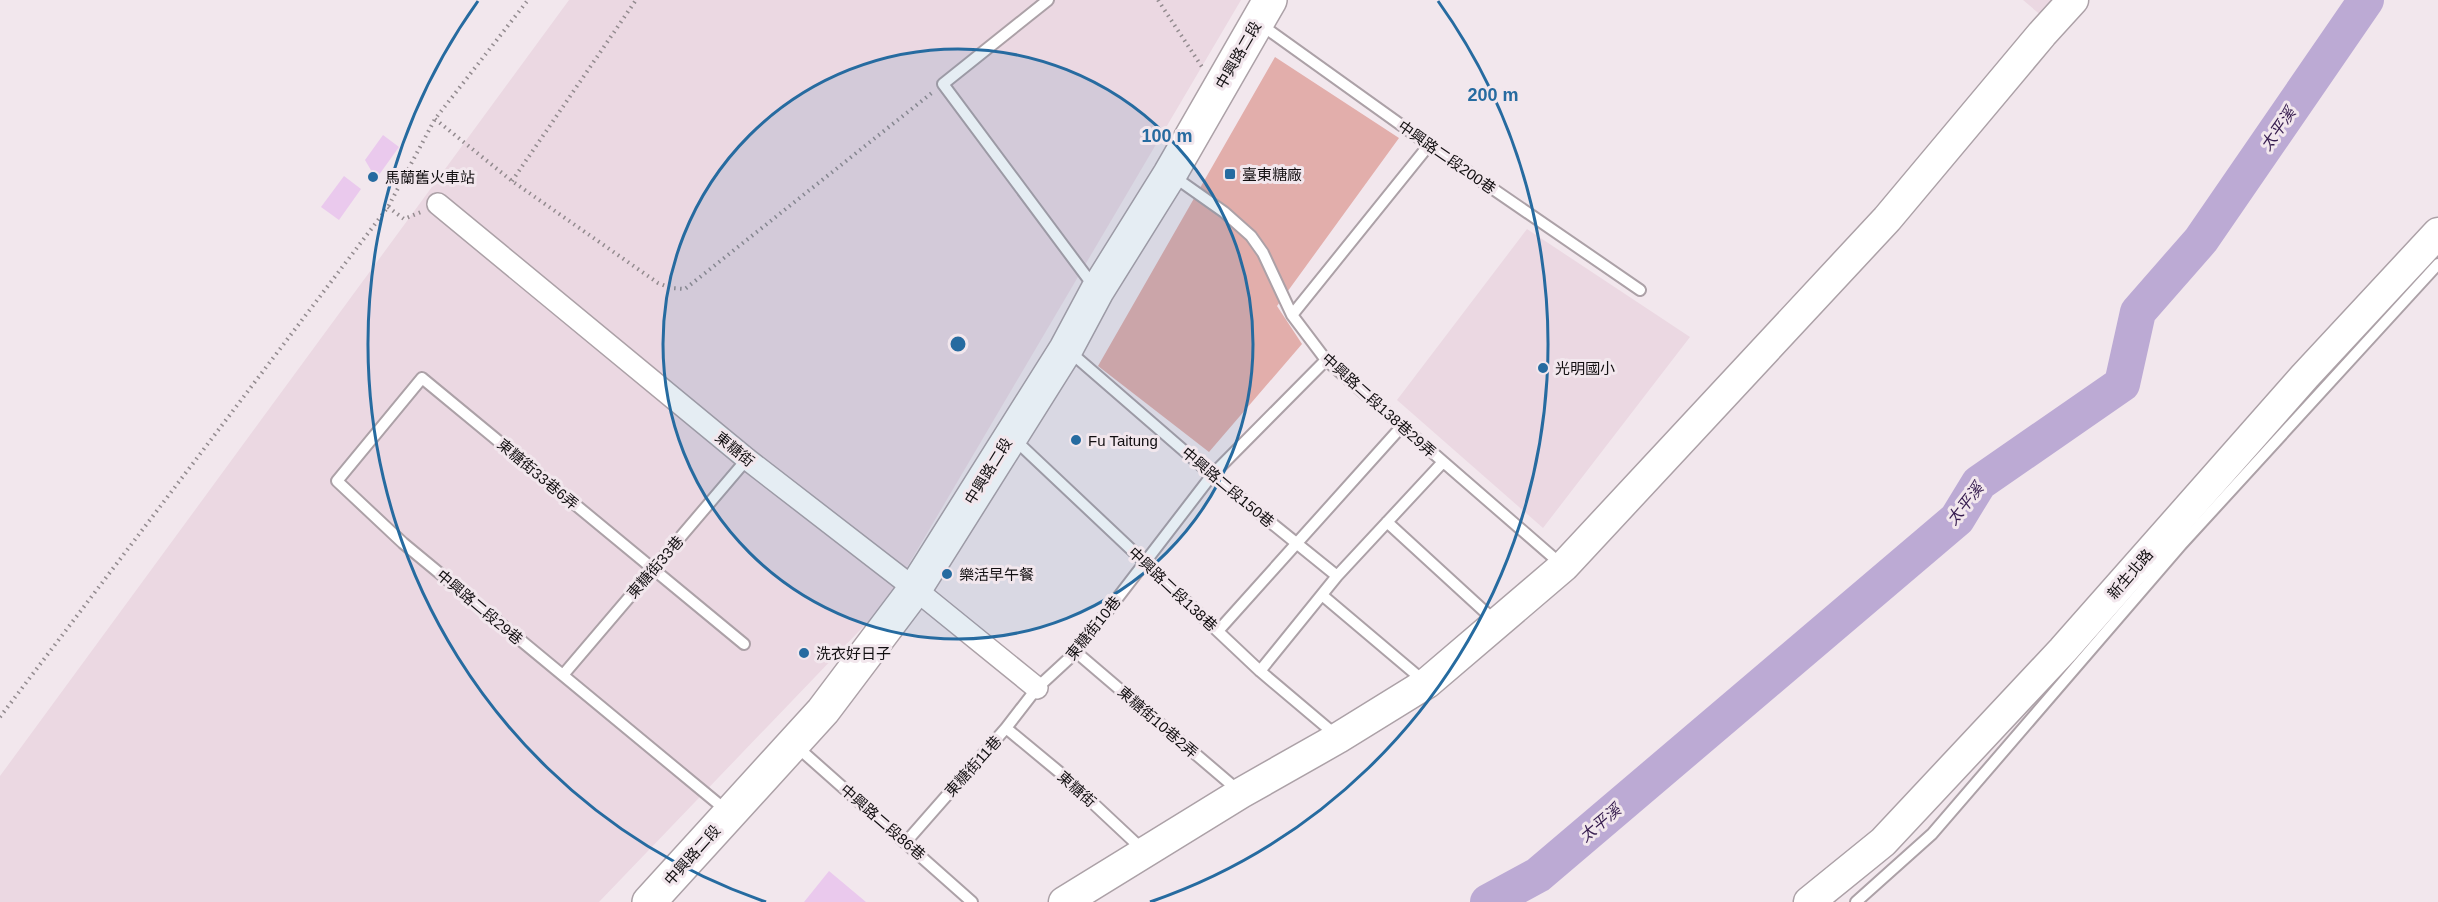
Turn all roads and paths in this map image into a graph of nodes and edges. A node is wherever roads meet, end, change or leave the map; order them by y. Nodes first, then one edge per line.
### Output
1 (528, 0) edge
2 (636, 0) edge
3 (1048, 0) edge
4 (1158, 0) edge
5 (2073, 0) edge
6 (1264, 11) edge
7 (942, 84) junction
8 (1217, 89) junction
9 (435, 119) junction
10 (1429, 145) junction
11 (1170, 174) junction
12 (512, 181) junction
13 (438, 204) joint
14 (388, 207) junction
15 (2438, 233) edge
16 (2438, 264) edge
17 (1640, 290) dead end
18 (1097, 291) junction
19 (1292, 315) junction
20 (1066, 349) junction
21 (1326, 360) junction
22 (422, 378) joint
23 (1403, 425) junction
24 (1010, 436) junction
25 (747, 459) junction
26 (1443, 462) junction
27 (1212, 475) junction
28 (1387, 522) junction
29 (1296, 543) junction
30 (1145, 563) junction
31 (1564, 566) junction
32 (653, 571) junction
33 (1337, 576) junction
34 (915, 589) junction
35 (1322, 595) junction
36 (1498, 624) junction
37 (1218, 631) junction
38 (744, 644) dead end
39 (1076, 652) junction
40 (1260, 671) junction
41 (563, 675) junction
42 (1426, 683) junction
43 (1037, 688) junction
44 (0, 717) edge
45 (1006, 728) junction
46 (1338, 738) junction
47 (792, 743) junction
48 (1241, 793) junction
49 (729, 813) junction
50 (906, 842) junction
51 (1146, 852) junction
52 (649, 902) edge
53 (972, 902) edge
54 (1064, 902) edge
55 (1809, 902) edge
56 (1856, 902) edge

1 - 9 path
2 - 12 path
3 - 7 lane
4 - 8 path
5 - 31 street
6 - 8 main road, 中興路二段
6 - 10 lane, 中興路二段200巷
7 - 12 path
7 - 18 lane
8 - 11 main road, 中興路二段
9 - 12 path
9 - 14 path
10 - 17 lane, 中興路二段200巷
10 - 19 lane
11 - 18 main road, 中興路二段
11 - 19 lane, 中興路二段138巷29弄
13 - 14 path
13 - 25 street, 東糖街
14 - 44 path
15 - 55 street, 新生北路
16 - 56 lane
18 - 20 main road, 中興路二段
19 - 21 lane, 中興路二段138巷29弄
20 - 24 main road, 中興路二段
20 - 27 lane, 中興路二段150巷
21 - 23 lane, 中興路二段138巷29弄
21 - 27 lane, 東糖街10巷
22 - 32 lane, 東糖街33巷6弄
22 - 41 lane, 中興路二段29巷
23 - 26 lane, 中興路二段138巷29弄
23 - 29 lane
24 - 30 lane, 中興路二段138巷
24 - 34 main road, 中興路二段
25 - 32 lane, 東糖街33巷
25 - 34 street, 東糖街
26 - 28 lane
26 - 31 lane, 中興路二段138巷29弄
27 - 29 lane, 中興路二段150巷
27 - 30 lane, 東糖街10巷
28 - 33 lane
28 - 36 lane
29 - 33 lane, 中興路二段150巷
29 - 37 lane
30 - 37 lane, 中興路二段138巷
30 - 39 lane, 東糖街10巷
31 - 36 street
32 - 38 lane, 東糖街33巷6弄
32 - 41 lane, 東糖街33巷
33 - 35 lane
34 - 43 street, 東糖街
34 - 47 main road, 中興路二段
35 - 40 lane
35 - 42 lane
36 - 42 street
37 - 40 lane, 中興路二段138巷
39 - 43 lane, 東糖街10巷
39 - 48 lane, 東糖街10巷2弄
40 - 46 lane, 中興路二段138巷
41 - 49 lane, 中興路二段29巷
42 - 46 street
43 - 45 lane, 東糖街11巷
45 - 50 lane, 東糖街11巷
45 - 51 lane, 東糖街
46 - 48 street
47 - 49 main road, 中興路二段
47 - 50 lane, 中興路二段86巷
48 - 51 street
49 - 52 main road, 中興路二段
50 - 53 lane, 中興路二段86巷
51 - 54 street

